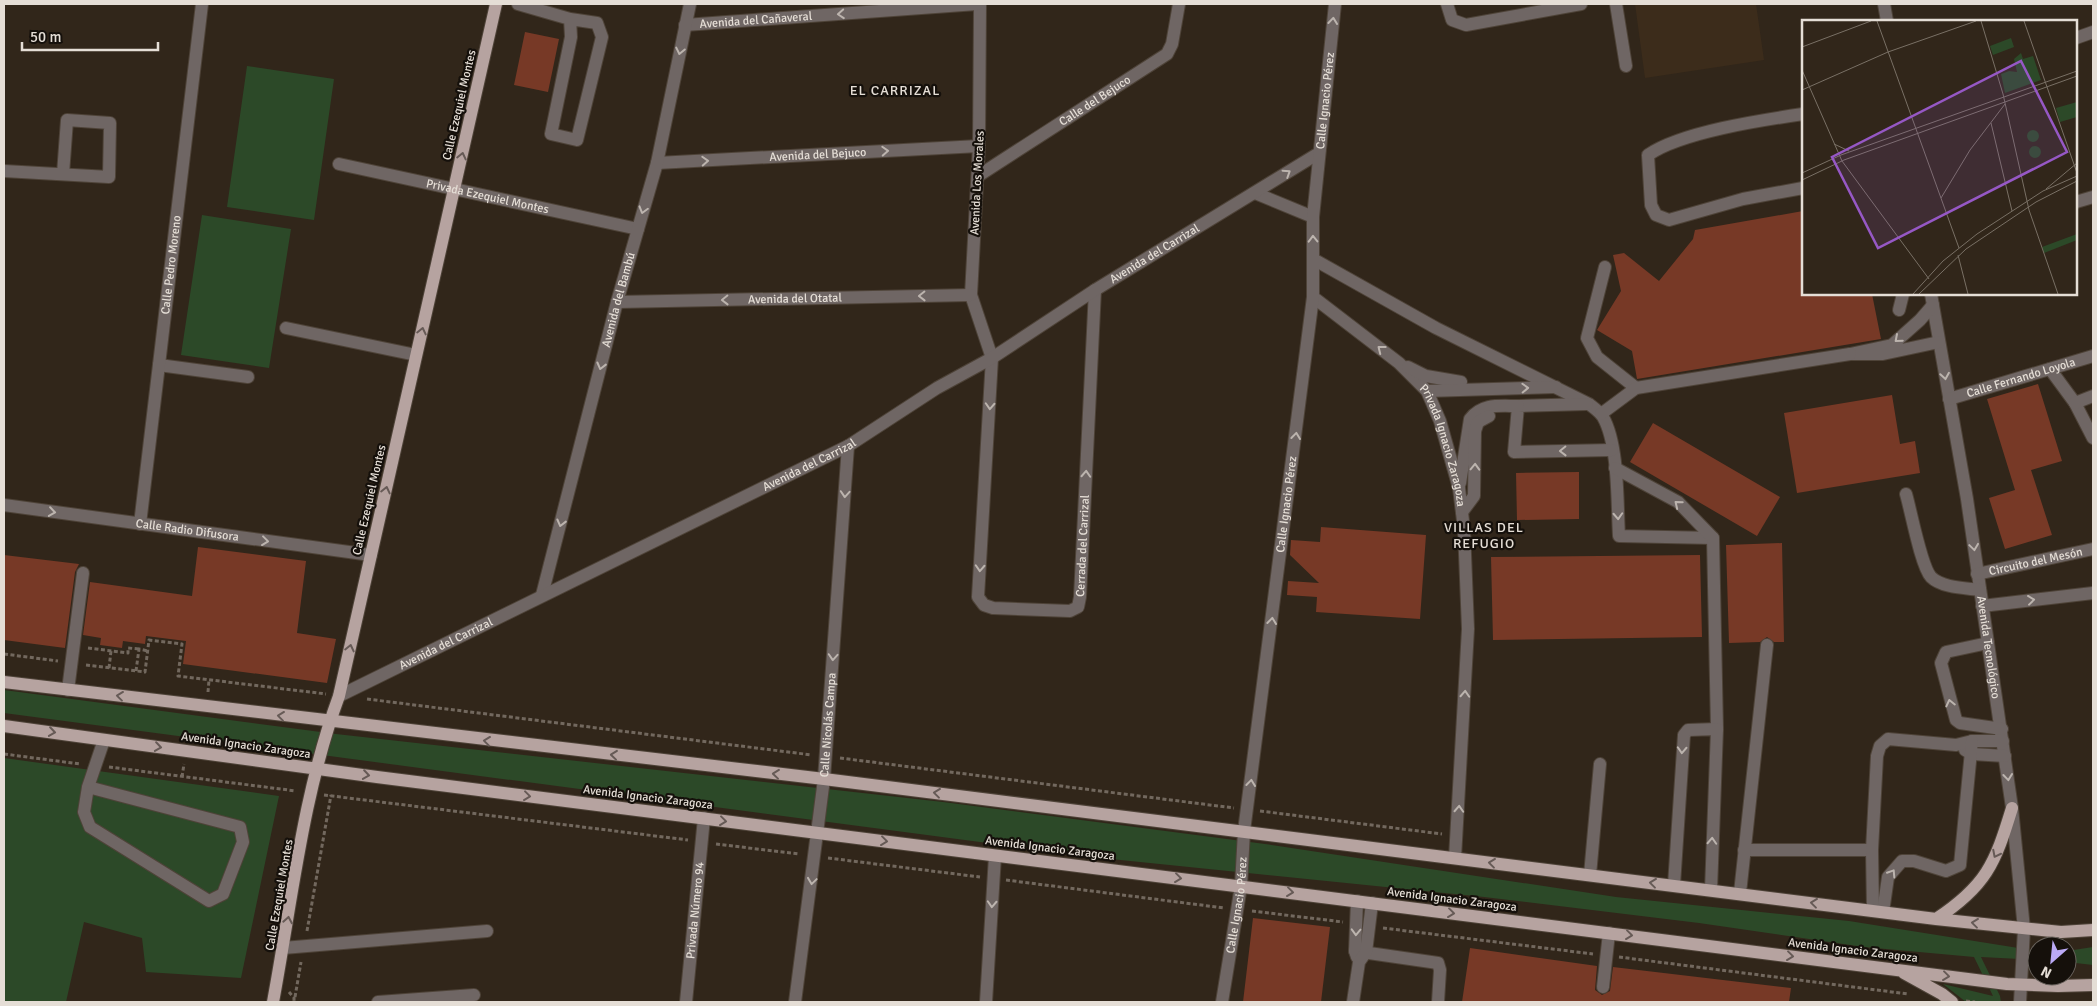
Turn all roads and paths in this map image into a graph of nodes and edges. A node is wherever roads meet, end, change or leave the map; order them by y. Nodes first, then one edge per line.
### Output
1 (202, 4) edge
2 (496, 4) edge
3 (518, 4) edge
4 (690, 4) edge
5 (978, 4) edge
6 (1180, 4) edge
7 (1335, 4) edge
8 (1447, 4) edge
9 (1513, 4) edge
10 (1581, 4) edge
11 (1616, 4) edge
12 (1884, 4) edge
13 (1515, 17) junction
14 (570, 19) junction
15 (1887, 20) edge
16 (685, 25) junction
17 (2093, 32) edge
18 (2077, 38) edge
19 (1626, 66) dead end
20 (1802, 114) edge
21 (979, 146) junction
22 (1319, 153) junction
23 (339, 164) dead end
24 (656, 164) junction
25 (4, 171) edge
26 (62, 174) junction
27 (978, 176) junction
28 (1802, 188) edge
29 (454, 189) junction
30 (1255, 193) junction
31 (2093, 197) edge
32 (2077, 202) edge
33 (1313, 217) junction
34 (638, 229) junction
35 (1313, 259) junction
36 (1605, 267) dead end
37 (1095, 290) junction
38 (971, 295) junction
39 (1903, 295) edge
40 (1313, 297) junction
41 (1932, 299) edge
42 (617, 302) junction
43 (1899, 310) dead end
44 (286, 328) dead end
45 (1939, 342) junction
46 (1850, 354) junction
47 (416, 355) junction
48 (2093, 356) edge
49 (992, 358) junction
50 (1399, 363) junction
51 (160, 365) junction
52 (2050, 369) junction
53 (248, 376) dead end
54 (1461, 382) dead end
55 (1558, 387) junction
56 (1636, 388) junction
57 (1427, 391) junction
58 (2093, 396) edge
59 (1949, 399) junction
60 (2075, 403) junction
61 (1589, 404) junction
62 (1518, 406) junction
63 (1601, 414) junction
64 (1489, 416) dead end
65 (2093, 438) edge
66 (848, 446) junction
67 (1612, 450) junction
68 (1615, 468) junction
69 (1459, 488) junction
70 (1906, 494) dead end
71 (4, 505) edge
72 (1462, 512) junction
73 (140, 524) junction
74 (1713, 538) junction
75 (2093, 548) edge
76 (371, 555) junction
77 (83, 573) dead end
78 (1978, 574) junction
79 (1980, 590) junction
80 (2093, 593) edge
81 (542, 595) junction
82 (1982, 606) junction
83 (1988, 643) junction
84 (1767, 645) dead end
85 (82, 647) dead end
86 (139, 649) junction
87 (148, 650) junction
88 (111, 651) junction
89 (4, 654) edge
90 (71, 663) junction
91 (109, 668) junction
92 (136, 671) junction
93 (4, 682) edge
94 (68, 690) junction
95 (339, 696) junction
96 (329, 722) junction
97 (4, 726) edge
98 (1717, 729) junction
99 (2003, 735) junction
100 (104, 740) junction
101 (1972, 748) junction
102 (826, 756) junction
103 (2005, 756) junction
104 (1600, 764) dead end
105 (318, 769) junction
106 (824, 779) junction
107 (88, 787) junction
108 (331, 795) dead end
109 (2012, 808) junction
110 (1248, 809) junction
111 (704, 818) junction
112 (1244, 831) junction
113 (818, 833) junction
114 (1457, 836) junction
115 (1744, 850) junction
116 (1872, 850) junction
117 (995, 856) junction
118 (1456, 858) junction
119 (1590, 875) junction
120 (1241, 886) junction
121 (1674, 886) junction
122 (1711, 890) junction
123 (1740, 893) junction
124 (1357, 901) junction
125 (1372, 902) junction
126 (1878, 911) junction
127 (1936, 918) junction
128 (2024, 929) junction
129 (2093, 930) edge
130 (487, 931) dead end
131 (1609, 933) junction
132 (304, 947) junction
133 (283, 948) junction
134 (1360, 955) junction
135 (1898, 970) junction
136 (2020, 985) junction
137 (2093, 985) edge
138 (1603, 987) dead end
139 (288, 991) dead end
140 (474, 994) dead end
141 (294, 1000) edge
142 (273, 1002) edge
143 (378, 1002) edge
144 (686, 1002) edge
145 (795, 1002) edge
146 (986, 1002) edge
147 (1222, 1002) edge
148 (1353, 1002) edge
149 (1438, 1002) edge
150 (1952, 1002) edge
151 (2020, 1002) edge

1 - 51 street, Calle Pedro Moreno
29 -> 2 main road, Calle Ezequiel Montes
3 - 14 street
4 - 16 street, Avenida del Bambú
5 -> 16 street, Avenida del Cañaveral
5 - 21 street, Avenida Los Morales
6 - 27 street, Calle del Bejuco
22 -> 7 street, Calle Ignacio Pérez
8 - 13 street
9 - 13 street
10 - 13 street
11 - 19 street
12 - 15 street
14 - 14 street
16 -> 24 street, Avenida del Bambú
17 - 18 street
20 - 28 street
24 -> 21 street, Avenida del Bejuco
21 - 27 street, Avenida Los Morales
30 -> 22 street, Avenida del Carrizal
22 - 33 street, Calle Ignacio Pérez
23 - 29 street, Privada Ezequiel Montes
24 -> 34 street, Avenida del Bambú
25 - 26 street
26 - 26 street
27 - 38 street, Avenida Los Morales
29 - 34 street, Privada Ezequiel Montes
47 -> 29 main road, Calle Ezequiel Montes
30 - 33 street
30 - 37 street, Avenida del Carrizal
31 - 32 street
35 -> 33 street, Calle Ignacio Pérez
34 - 42 street, Avenida del Bambú
35 - 40 street, Calle Ignacio Pérez
35 - 55 street
36 - 56 street
37 - 49 street, Avenida del Carrizal
49 -> 37 street, Cerrada del Carrizal
38 -> 42 street, Avenida del Otatal
38 - 49 street, Avenida Los Morales
39 - 43 street
50 -> 40 street, Privada Ignacio Zaragoza
110 -> 40 street, Calle Ignacio Pérez
41 - 45 street, Avenida Tecnológico
41 -> 46 street
42 -> 81 street, Avenida del Bambú
44 - 47 street
45 - 46 street
45 -> 59 street, Avenida Tecnológico
46 - 56 street
76 -> 47 main road, Calle Ezequiel Montes
48 - 52 street, Calle Fernando Loyola
49 - 66 street, Avenida del Carrizal
50 - 54 street
50 - 57 street, Privada Ignacio Zaragoza
51 - 53 street
51 - 73 street, Calle Pedro Moreno
52 - 59 street, Calle Fernando Loyola
52 - 60 street
57 -> 55 street
55 - 61 street
56 - 63 street
57 - 69 street, Privada Ignacio Zaragoza
58 - 60 street
59 -> 78 street, Avenida Tecnológico
60 - 65 street
61 - 62 street
61 - 63 street
67 -> 62 street
62 - 69 street
63 - 67 street
72 -> 64 street
66 - 81 street, Avenida del Carrizal
66 -> 102 street, Calle Nicolás Campa
67 - 68 street
74 -> 68 street
68 -> 74 street
69 - 72 street, Privada Ignacio Zaragoza
70 - 79 street
71 -> 73 street, Calle Radio Difusora
114 -> 72 street, Privada Ignacio Zaragoza
73 -> 76 street, Calle Radio Difusora
74 - 98 street
75 - 78 street, Circuito del Mesón
95 -> 76 main road, Calle Ezequiel Montes
77 - 90 street
78 - 79 street, Avenida Tecnológico
79 - 82 street, Avenida Tecnológico
82 -> 80 street
81 - 95 street, Avenida del Carrizal
82 - 83 street, Avenida Tecnológico
83 - 99 street, Avenida Tecnológico
99 -> 83 street
84 - 115 street
85 - 88 path
86 - 87 path
86 - 88 path
86 - 92 path
87 - 92 path
87 - 95 path
88 - 91 path
89 - 90 path
90 - 91 path
90 - 94 street
91 - 92 path
93 - 94 main road
96 -> 94 main road
95 - 96 main road, Calle Ezequiel Montes
95 - 102 path
96 - 105 main road, Calle Ezequiel Montes
106 -> 96 main road
97 -> 100 main road, Avenida Ignacio Zaragoza
98 -> 121 street
122 -> 98 street
99 - 101 street
99 - 103 street, Avenida Tecnológico
100 -> 105 main road, Avenida Ignacio Zaragoza
100 - 107 street
101 - 103 street
101 - 116 street
126 -> 101 street
102 - 106 street, Calle Nicolás Campa
102 - 110 path
103 -> 109 street, Avenida Tecnológico
104 - 119 street
105 -> 111 main road, Avenida Ignacio Zaragoza
133 -> 105 main road, Calle Ezequiel Montes
112 -> 106 main road
106 - 113 street, Calle Nicolás Campa
107 - 107 street
108 - 132 path
109 -> 127 main road
109 - 128 street, Avenida Tecnológico
110 - 112 street, Calle Ignacio Pérez
110 - 114 path
111 -> 113 main road, Avenida Ignacio Zaragoza
111 - 144 street, Privada Número 94
112 - 118 main road
112 - 120 street, Calle Ignacio Pérez
113 -> 117 main road, Avenida Ignacio Zaragoza
113 -> 145 street, Calle Nicolás Campa
114 - 118 street, Privada Ignacio Zaragoza
115 - 116 street
115 - 123 street
116 - 126 street
117 -> 120 main road, Avenida Ignacio Zaragoza
117 -> 146 street
119 -> 118 main road
121 -> 119 main road
120 -> 124 main road, Avenida Ignacio Zaragoza
120 - 147 street, Calle Ignacio Pérez
121 - 122 main road
122 - 123 main road
126 -> 123 main road
124 - 125 main road, Avenida Ignacio Zaragoza
124 -> 134 street
125 -> 131 main road, Avenida Ignacio Zaragoza
125 - 134 street
126 - 127 main road
128 -> 127 main road
128 - 129 main road
128 - 136 street, Avenida Tecnológico
130 - 132 street
131 -> 135 main road, Avenida Ignacio Zaragoza
131 - 138 street
132 - 133 street
132 - 141 path
133 - 142 main road, Calle Ezequiel Montes
134 - 148 street
134 - 149 street
135 -> 136 main road, Avenida Ignacio Zaragoza
135 - 150 main road
136 - 137 main road, Avenida Ignacio Zaragoza
136 - 151 street, Avenida Tecnológico
139 - 141 path
140 - 143 street

